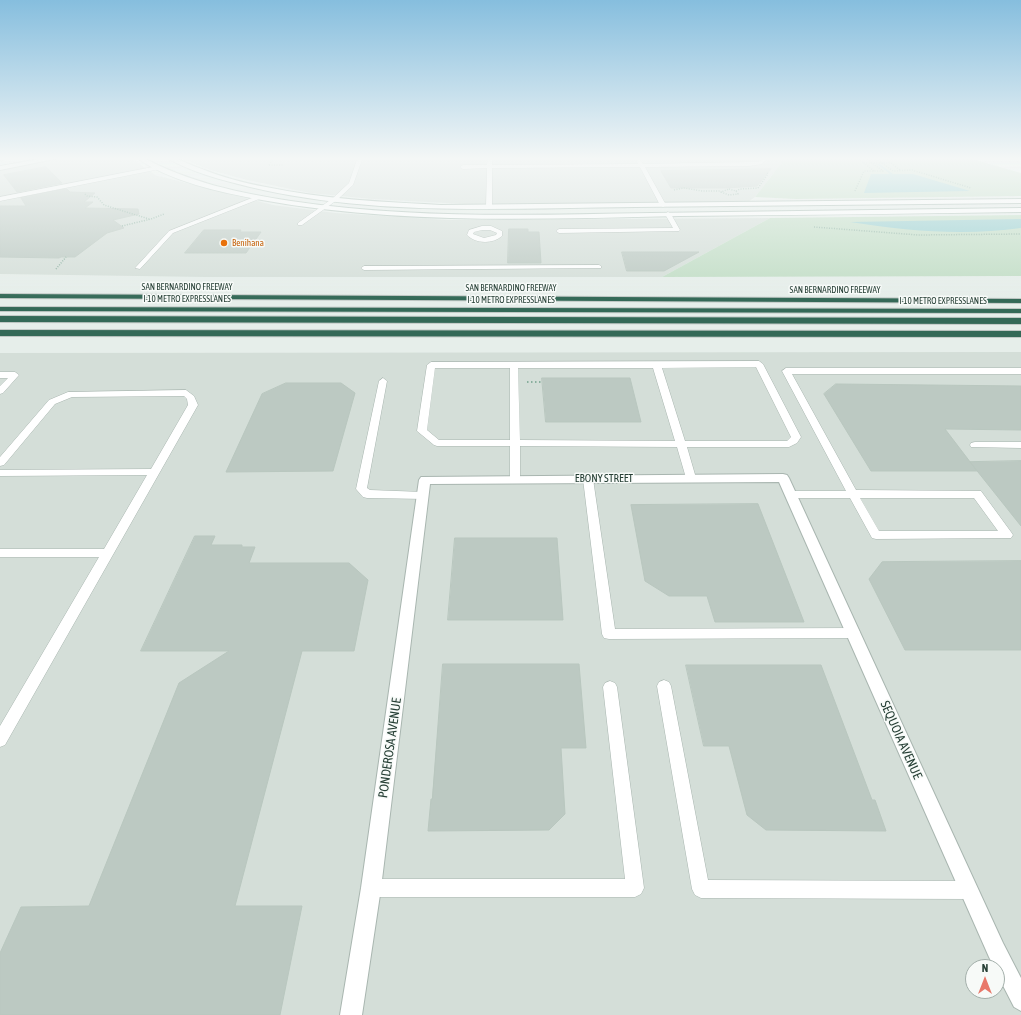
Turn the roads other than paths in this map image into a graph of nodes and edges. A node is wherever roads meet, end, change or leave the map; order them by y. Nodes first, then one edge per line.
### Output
1 (241, 204) edge
2 (298, 204) edge
3 (327, 204) edge
4 (399, 204) edge
5 (489, 204) edge
6 (721, 204) edge
7 (664, 205) junction
8 (322, 208) junction
9 (489, 208) junction
10 (1021, 210) edge
11 (668, 214) junction
12 (488, 217) junction
13 (300, 224) dead end
14 (486, 228) dead end
15 (559, 231) dead end
16 (138, 268) dead end
17 (364, 268) dead end
18 (599, 268) dead end
19 (0, 292) edge
20 (0, 296) edge
21 (52, 296) junction
22 (1021, 301) edge
23 (0, 305) edge
24 (0, 308) edge
25 (63, 309) junction
26 (1021, 311) edge
27 (0, 319) edge
28 (1021, 321) edge
29 (0, 333) edge
30 (1021, 334) edge
31 (514, 365) junction
32 (657, 365) junction
33 (1021, 371) edge
34 (0, 375) edge
35 (383, 381) dead end
36 (0, 391) edge
37 (514, 443) junction
38 (680, 443) junction
39 (974, 445) dead end
40 (1021, 445) edge
41 (0, 463) edge
42 (154, 472) junction
43 (0, 473) edge
44 (691, 478) junction
45 (783, 478) joint
46 (515, 479) junction
47 (588, 479) junction
48 (425, 480) joint
49 (853, 494) junction
50 (791, 495) junction
51 (423, 496) junction
52 (0, 553) edge
53 (108, 553) junction
54 (854, 633) junction
55 (664, 686) dead end
56 (610, 687) dead end
57 (0, 740) edge
58 (371, 888) junction
59 (969, 890) junction
60 (1021, 1000) edge
61 (351, 1015) edge

1 - 16 lane
2 - 8 main road
3 - 8 lane
4 - 9 main road
5 - 9 lane
6 - 7 main road
7 - 9 main road
7 - 11 main road
8 - 12 main road
8 - 13 lane
10 - 11 main road
11 - 12 main road
11 - 15 lane
12 - 14 lane
17 - 18 lane
19 - 21 highway
20 - 21 highway, SAN BERNARDINO FREEWAY
21 - 22 highway, SAN BERNARDINO FREEWAY
23 - 25 highway
24 - 25 highway, I-10 METRO EXPRESSLANES
25 - 26 highway, I-10 METRO EXPRESSLANES
27 - 28 highway, I-10 METRO EXPRESSLANES
29 - 30 highway
31 - 32 lane
31 - 37 lane
31 - 37 lane
32 - 38 lane
32 - 38 lane
33 - 49 lane
34 - 36 lane
35 - 51 lane
37 - 38 lane
37 - 46 lane
38 - 44 lane
39 - 40 lane
41 - 42 lane
42 - 43 lane
42 - 53 lane
44 - 45 main road, EBONY STREET
44 - 47 main road, EBONY STREET
45 - 50 main road, SEQUOIA AVENUE
46 - 47 main road, EBONY STREET
46 - 48 main road, EBONY STREET
47 - 54 lane
48 - 51 main road, PONDEROSA AVENUE
49 - 49 lane
49 - 50 lane
50 - 54 main road, SEQUOIA AVENUE
51 - 58 main road, PONDEROSA AVENUE
52 - 53 lane
53 - 57 lane
54 - 59 main road, SEQUOIA AVENUE
55 - 59 lane
56 - 58 lane
58 - 61 main road, PONDEROSA AVENUE
59 - 60 main road, SEQUOIA AVENUE

